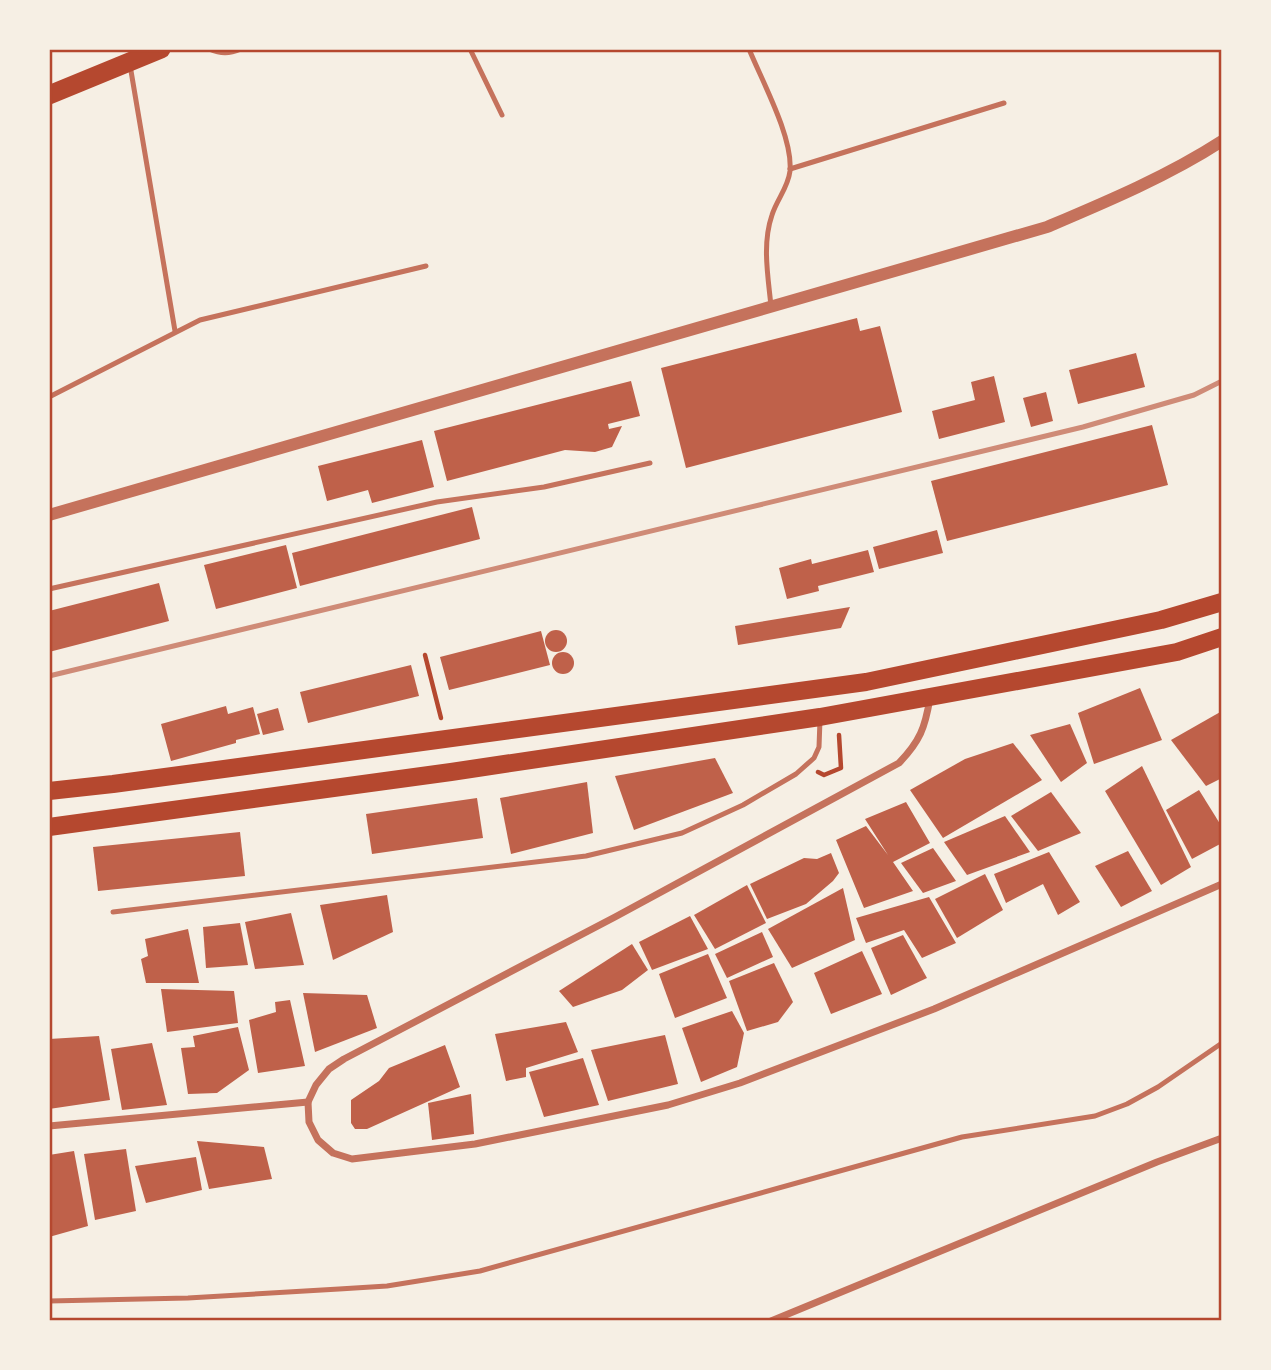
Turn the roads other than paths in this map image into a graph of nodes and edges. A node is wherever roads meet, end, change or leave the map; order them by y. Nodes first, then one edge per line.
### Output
1 (161, 49) edge
2 (209, 49) edge
3 (241, 49) edge
4 (470, 49) edge
5 (749, 49) edge
6 (130, 64) junction
7 (80, 84) junction
8 (49, 95) edge
9 (1004, 103) dead end
10 (49, 105) edge
11 (502, 114) dead end
12 (1222, 141) edge
13 (790, 169) junction
14 (426, 266) dead end
15 (771, 306) junction
16 (175, 331) junction
17 (49, 397) edge
18 (650, 463) dead end
19 (49, 515) edge
20 (49, 589) edge
21 (1222, 602) edge
22 (1222, 637) edge
23 (927, 670) junction
24 (930, 697) junction
25 (820, 716) junction
26 (49, 791) edge
27 (49, 827) edge
28 (1222, 884) edge
29 (113, 912) dead end
30 (1222, 1043) edge
31 (308, 1102) junction
32 (49, 1126) edge
33 (1222, 1138) edge
34 (49, 1301) edge
35 (771, 1321) edge

1 - 6 highway
2 - 3 lane
4 - 11 lane
5 - 13 lane
6 - 7 highway
6 - 16 lane
7 - 8 highway
7 - 10 main road
9 - 13 lane
12 - 15 street
13 - 15 lane
14 - 16 lane
15 - 19 street
16 - 17 lane
18 - 20 lane
21 - 23 main road
22 - 24 main road
23 - 24 main road
23 - 26 main road
24 - 25 main road
24 - 31 street
25 - 27 main road
25 - 29 lane
28 - 31 street
30 - 34 lane
31 - 32 street
33 - 35 street

